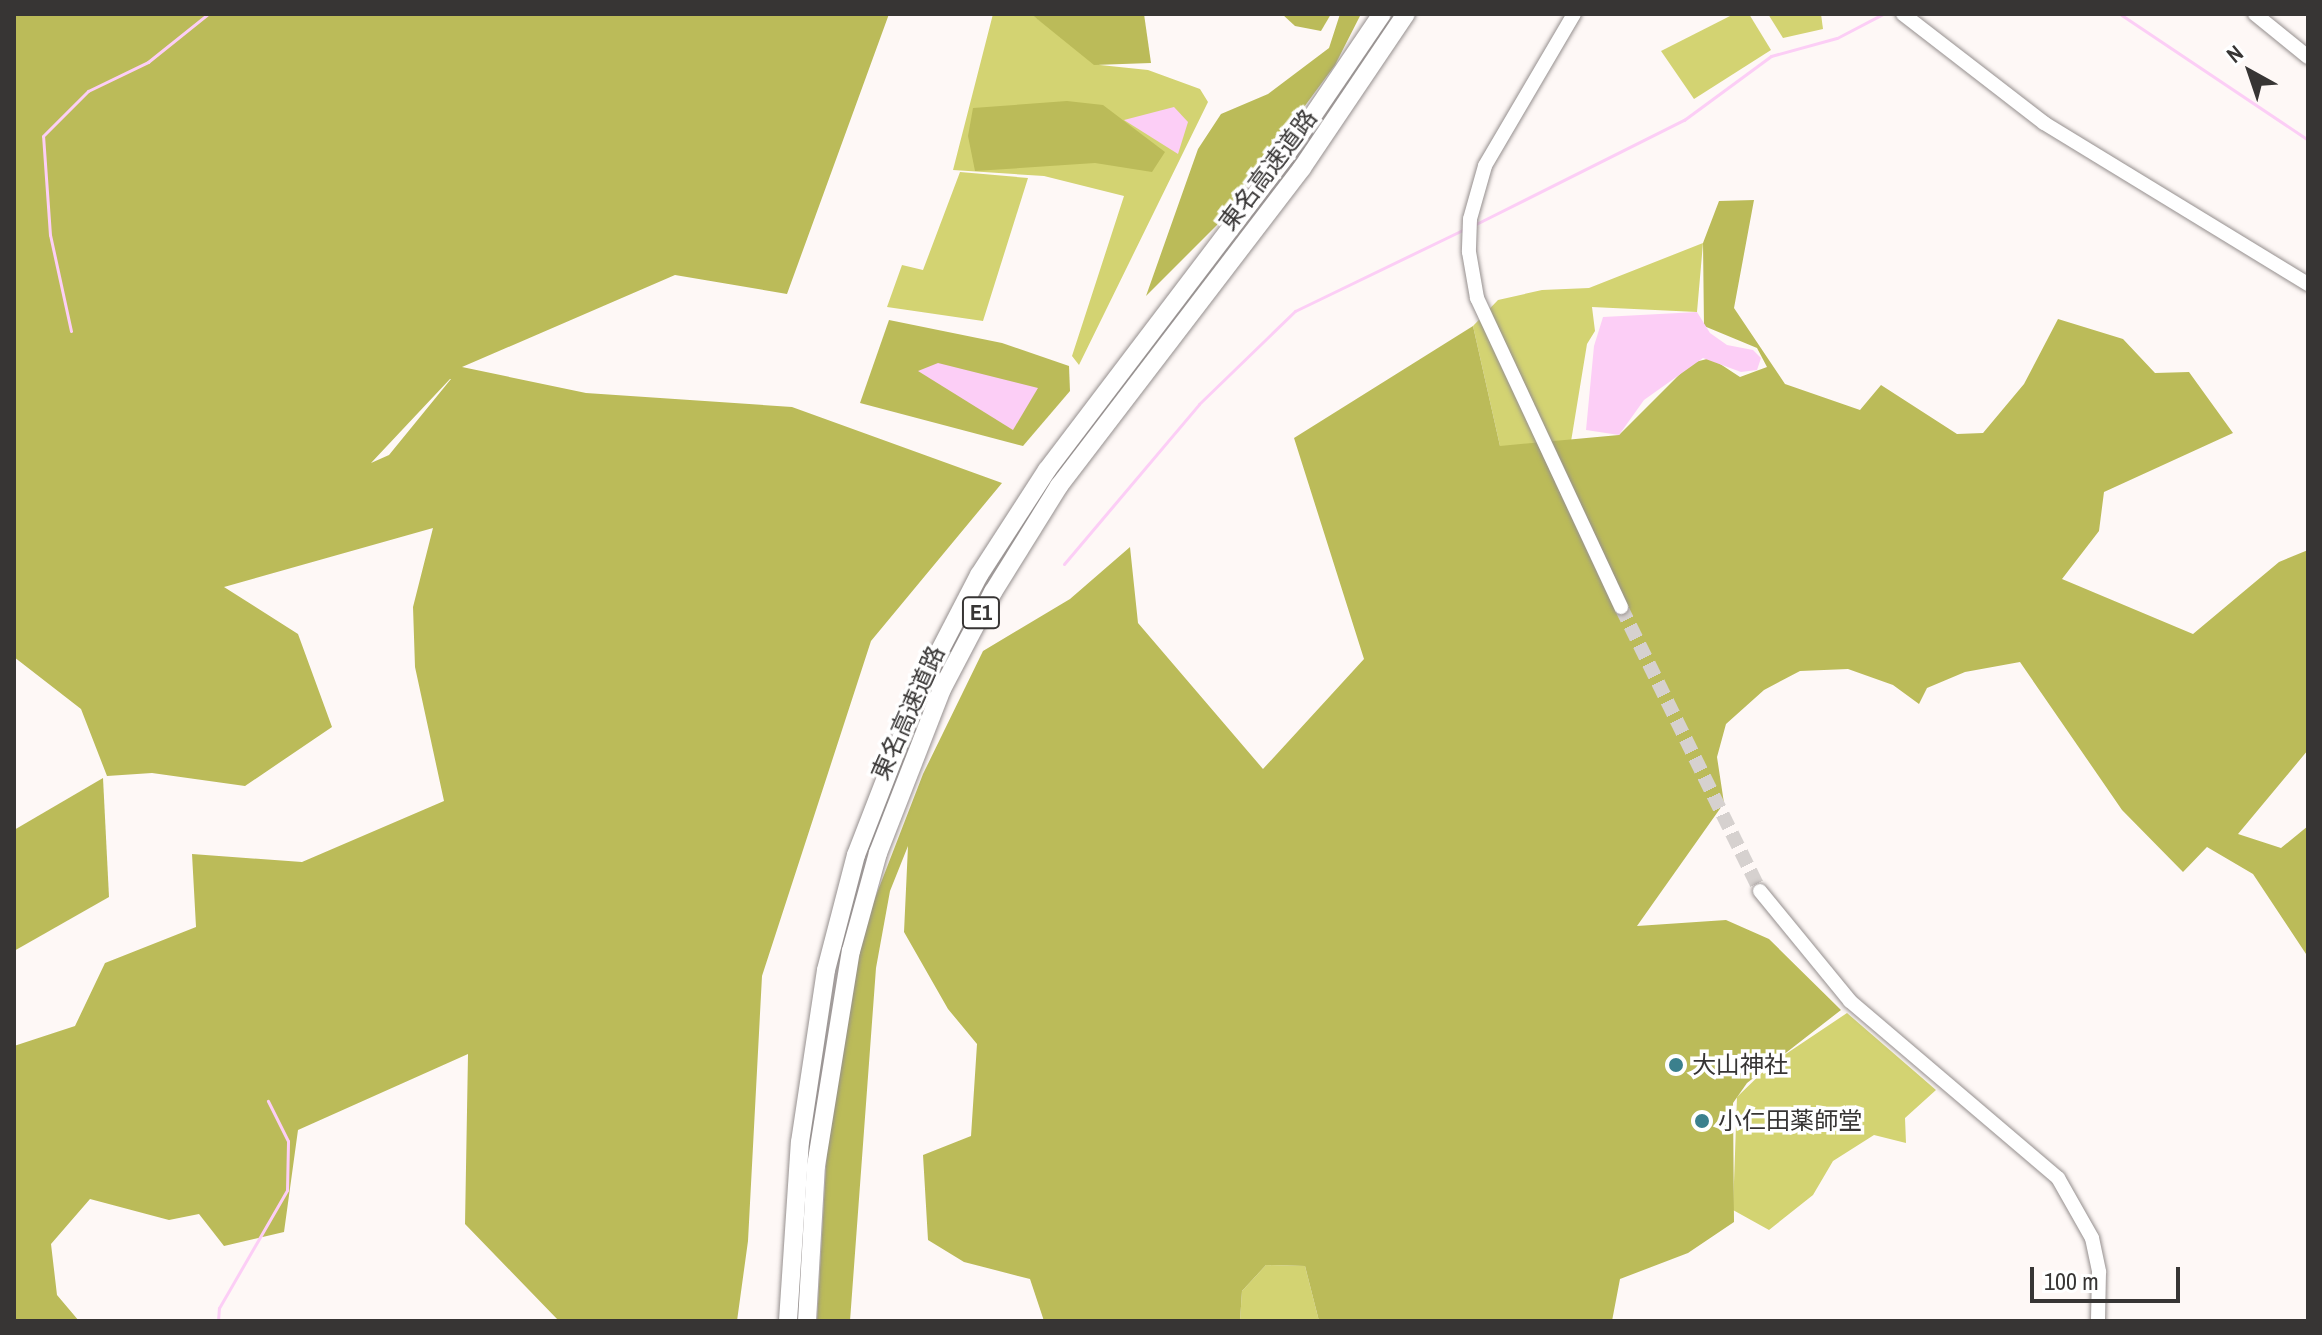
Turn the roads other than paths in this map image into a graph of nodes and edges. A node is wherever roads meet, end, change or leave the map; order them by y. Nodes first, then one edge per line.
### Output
1 (1382, 14) edge
2 (1406, 14) edge
3 (1574, 14) edge
4 (1903, 14) edge
5 (2255, 14) edge
6 (2308, 57) edge
7 (2308, 284) edge
8 (1621, 607) tunnel mouth
9 (1760, 891) tunnel mouth
10 (788, 1321) edge
11 (807, 1321) edge
12 (2098, 1321) edge

1 - 10 highway, 東名高速道路 / E1
2 - 11 highway, 東名高速道路 / E1
3 - 8 street
4 - 7 street
5 - 6 street
9 - 12 street

